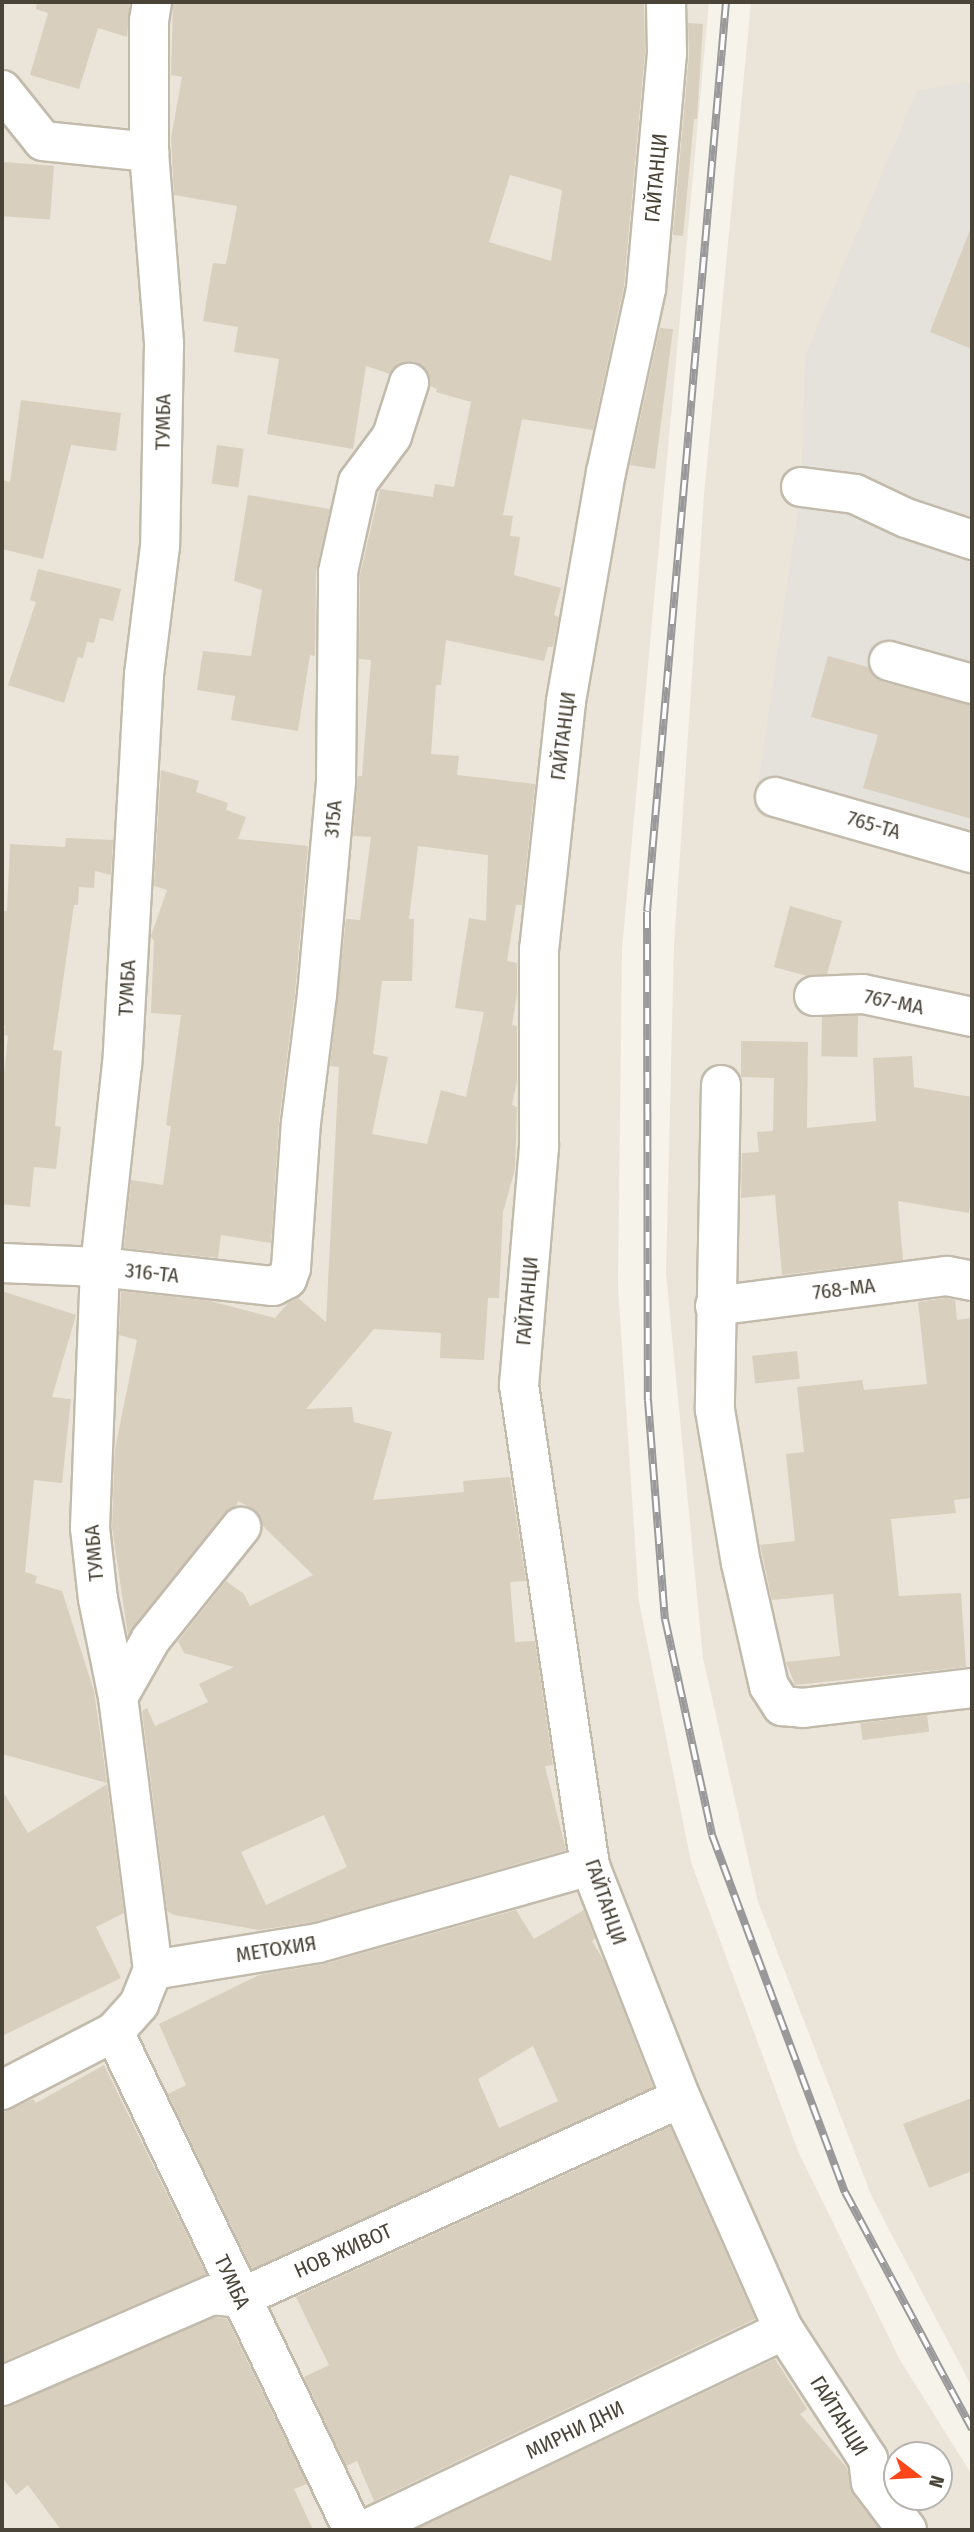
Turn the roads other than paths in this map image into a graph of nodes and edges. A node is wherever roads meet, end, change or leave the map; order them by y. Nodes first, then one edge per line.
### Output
1 (152, 2) edge
2 (666, 2) edge
3 (2, 90) edge
4 (149, 152) junction
5 (409, 383) dead end
6 (801, 486) dead end
7 (972, 540) edge
8 (889, 661) dead end
9 (972, 684) edge
10 (775, 797) dead end
11 (972, 853) edge
12 (814, 996) dead end
13 (972, 1017) edge
14 (721, 1085) dead end
15 (2, 1263) edge
16 (100, 1267) junction
17 (291, 1268) joint
18 (972, 1281) edge
19 (715, 1306) junction
20 (241, 1527) dead end
21 (972, 1688) edge
22 (118, 1698) junction
23 (590, 1866) junction
24 (153, 1970) junction
25 (114, 2032) junction
26 (2, 2090) edge
27 (681, 2098) junction
28 (240, 2298) junction
29 (784, 2330) junction
30 (2, 2386) edge
31 (352, 2530) edge
32 (365, 2530) edge
33 (907, 2530) edge

1 - 4 street, ТУМБА
2 - 23 street, ГАЙТАНЦИ
3 - 4 street
4 - 16 street, ТУМБА
5 - 17 street, 315А
6 - 7 street
8 - 9 street
10 - 11 street, 765-ТА
12 - 13 street, 767-МА
14 - 19 street
15 - 16 street, 316-ТА
16 - 17 street, 316-ТА
16 - 22 street, ТУМБА
18 - 19 street, 768-МА
19 - 21 street
20 - 22 street
22 - 24 street, ТУМБА
23 - 24 street, МЕТОХИЯ
23 - 27 street, ГАЙТАНЦИ
24 - 25 street
25 - 26 street
25 - 28 street, ТУМБА
27 - 28 street, НОВ ЖИВОТ
27 - 29 street, ГАЙТАНЦИ
28 - 30 street, НОВ ЖИВОТ
28 - 31 street, ТУМБА
29 - 32 street, МИРНИ ДНИ
29 - 33 street, ГАЙТАНЦИ

